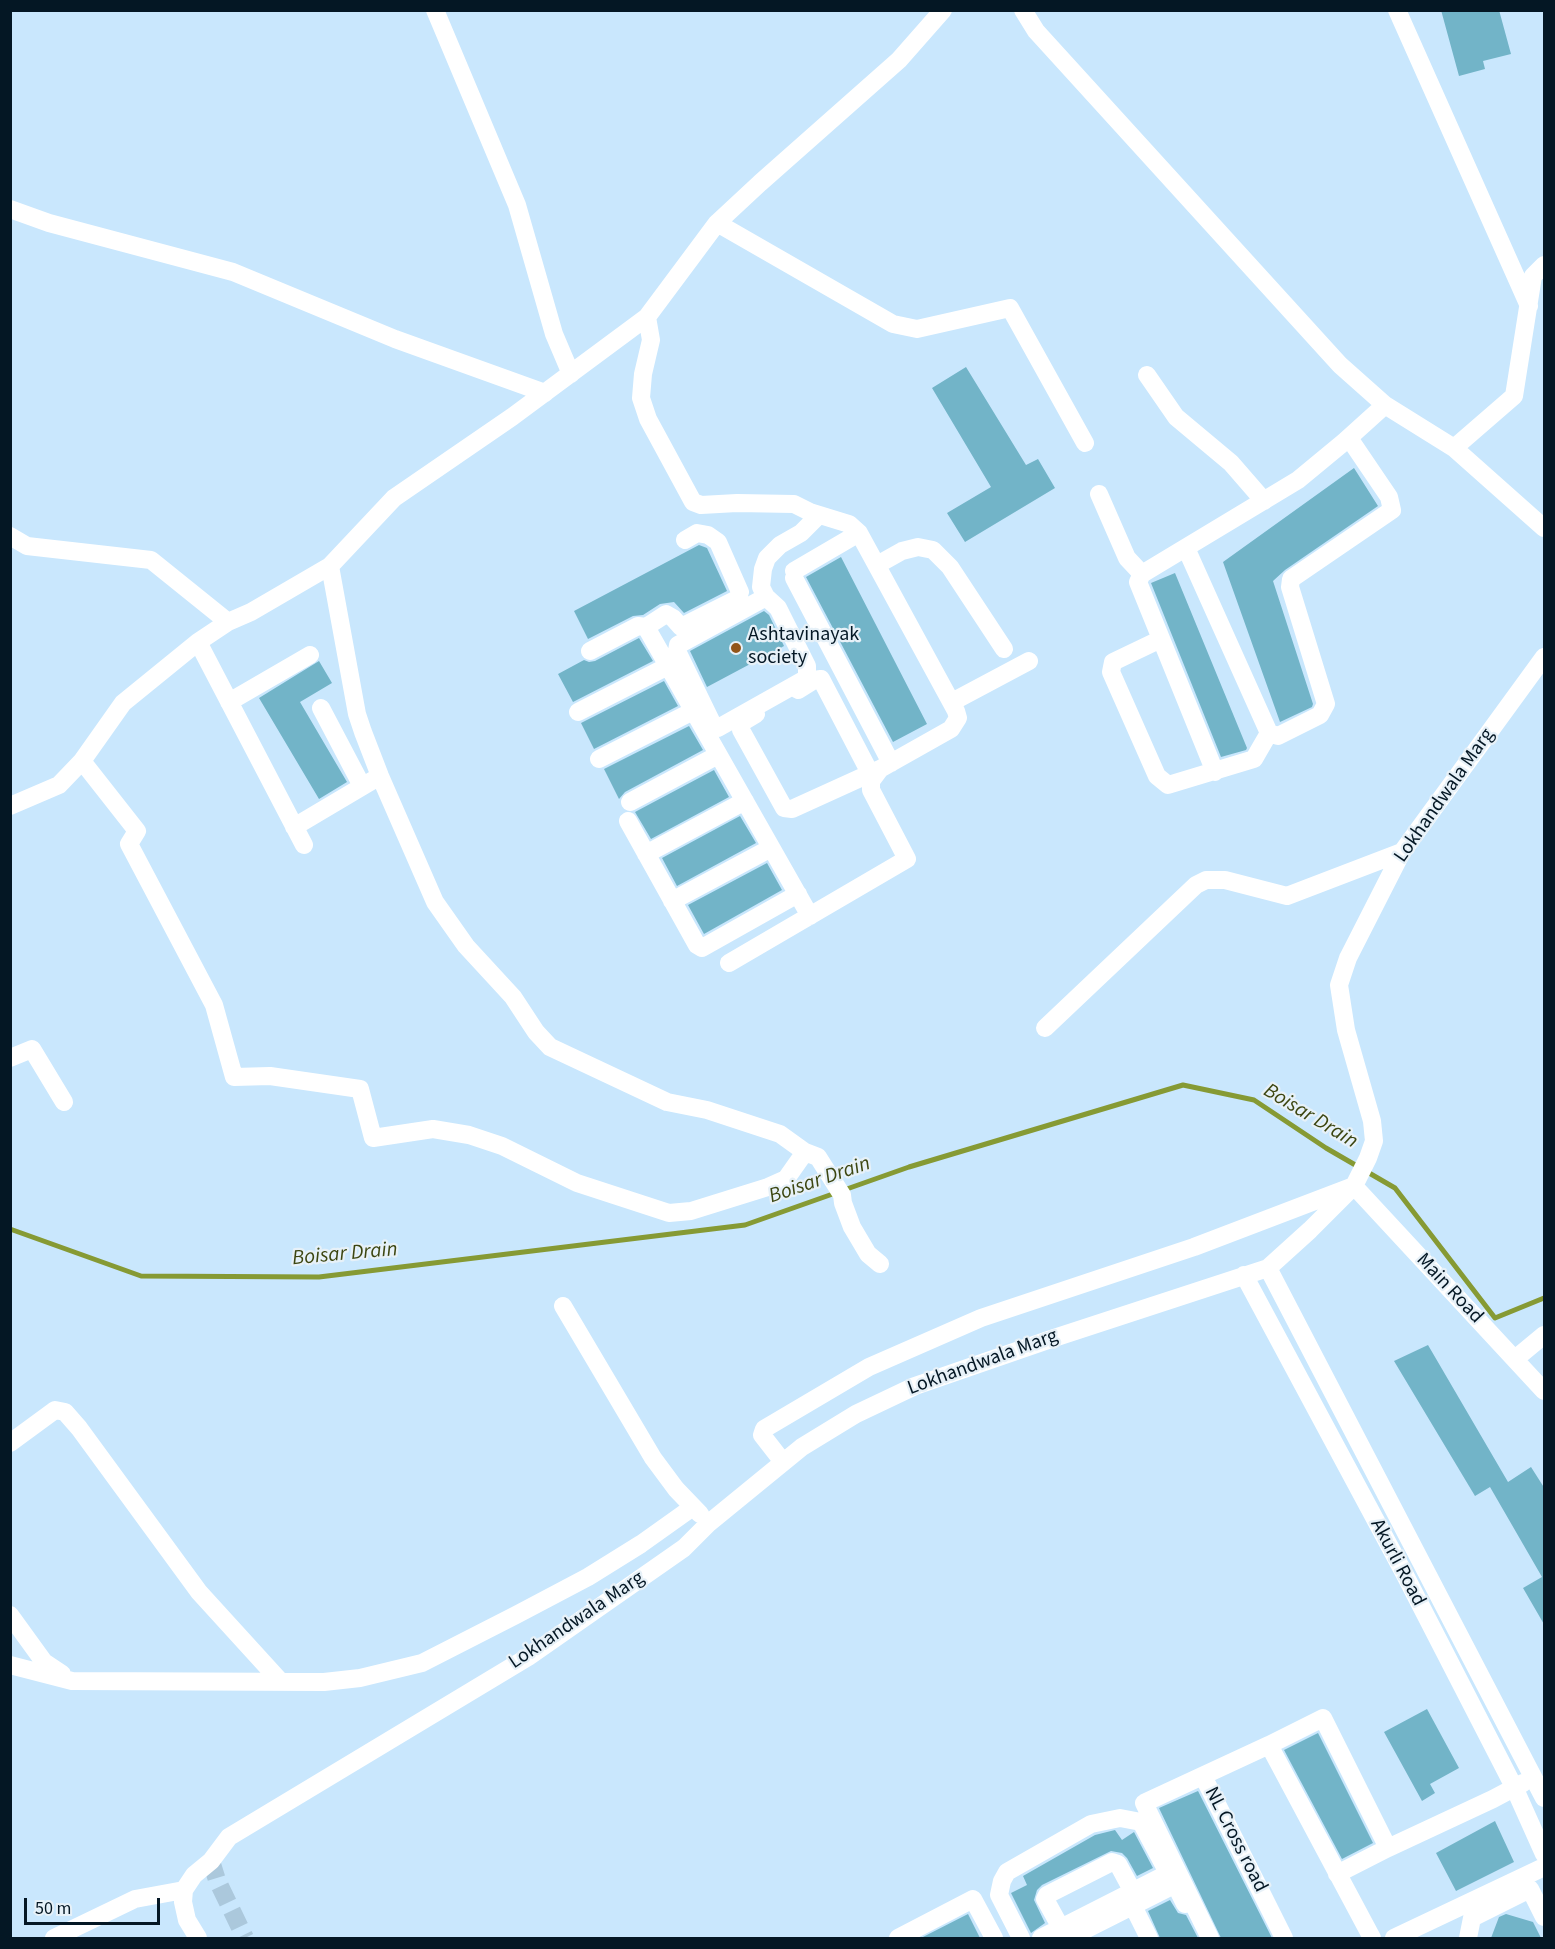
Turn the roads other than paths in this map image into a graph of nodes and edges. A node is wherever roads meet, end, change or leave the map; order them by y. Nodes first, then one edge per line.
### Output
1 (435, 10) edge
2 (943, 10) edge
3 (1023, 10) edge
4 (1397, 10) edge
5 (10, 209) edge
6 (717, 223) junction
7 (1545, 265) edge
8 (1528, 306) junction
9 (647, 317) junction
10 (571, 374) junction
11 (1147, 375) dead end
12 (544, 393) junction
13 (1385, 405) junction
14 (1349, 438) junction
15 (1085, 443) dead end
16 (1454, 448) junction
17 (1099, 494) dead end
18 (1264, 501) junction
19 (819, 515) junction
20 (1545, 528) edge
21 (859, 533) junction
22 (10, 536) edge
23 (685, 540) dead end
24 (1186, 548) junction
25 (877, 565) junction
26 (330, 566) junction
27 (1142, 574) junction
28 (762, 579) junction
29 (740, 592) junction
30 (766, 597) junction
31 (228, 622) junction
32 (646, 627) junction
33 (1161, 639) junction
34 (198, 642) junction
35 (1004, 649) dead end
36 (590, 651) dead end
37 (310, 655) dead end
38 (1545, 657) edge
39 (1029, 661) dead end
40 (668, 666) junction
41 (229, 702) junction
42 (951, 702) junction
43 (321, 708) dead end
44 (693, 711) junction
45 (578, 712) dead end
46 (363, 732) junction
47 (1269, 733) junction
48 (340, 745) junction
49 (718, 755) junction
50 (599, 759) dead end
51 (82, 761) junction
52 (880, 768) junction
53 (1215, 772) junction
54 (380, 776) junction
55 (362, 786) junction
56 (745, 801) junction
57 (630, 802) dead end
58 (10, 806) edge
59 (628, 821) dead end
60 (294, 827) junction
61 (304, 845) dead end
62 (771, 848) junction
63 (1402, 852) junction
64 (646, 854) junction
65 (798, 894) junction
66 (672, 901) junction
67 (810, 916) junction
68 (729, 963) dead end
69 (1045, 1028) dead end
70 (10, 1058) edge
71 (64, 1102) dead end
72 (812, 1155) junction
73 (1355, 1184) junction
74 (880, 1264) dead end
75 (1268, 1268) junction
76 (1244, 1275) junction
77 (563, 1306) dead end
78 (1545, 1335) edge
79 (1515, 1359) junction
80 (1545, 1391) edge
81 (10, 1443) edge
82 (783, 1462) junction
83 (693, 1507) junction
84 (709, 1523) junction
85 (10, 1615) edge
86 (10, 1665) edge
87 (72, 1681) junction
88 (281, 1682) junction
89 (1269, 1745) junction
90 (1203, 1776) junction
91 (1535, 1776) junction
92 (1514, 1788) junction
93 (1545, 1798) edge
94 (1388, 1848) junction
95 (1545, 1854) edge
96 (1545, 1867) edge
97 (1336, 1874) junction
98 (184, 1890) junction
99 (1133, 1899) junction
100 (1545, 1917) edge
101 (1069, 1935) edge
102 (54, 1938) edge
103 (198, 1938) edge
104 (898, 1938) edge
105 (994, 1938) edge
106 (1021, 1938) edge
107 (1041, 1938) edge
108 (1149, 1938) edge
109 (1200, 1938) edge
110 (1210, 1938) edge
111 (1284, 1938) edge
112 (1372, 1938) edge
113 (1395, 1938) edge
114 (1468, 1938) edge

1 - 10 street
2 - 6 street
3 - 13 street
4 - 8 street
5 - 12 street
6 - 9 street
6 - 15 street
7 - 8 street
8 - 16 street
9 - 10 street
9 - 19 street
10 - 12 street
11 - 18 street
12 - 26 street
13 - 14 street
13 - 16 street
14 - 18 street
14 - 47 street
16 - 20 street
17 - 27 street
18 - 24 street
19 - 21 street
19 - 28 street
21 - 25 street
21 - 52 street
22 - 31 street
23 - 29 street
24 - 27 street
24 - 47 street
25 - 35 street
25 - 42 street
26 - 31 street
26 - 46 street
27 - 33 street
28 - 29 street
28 - 30 street
29 - 32 street
30 - 30 street
31 - 34 street
32 - 36 street
32 - 40 street
33 - 53 street
33 - 53 street
34 - 41 street
34 - 51 street
37 - 41 street
38 - 63 street, Lokhandwala Marg
39 - 42 street
40 - 44 street
40 - 45 street
41 - 60 street
42 - 52 street
43 - 48 street
44 - 49 street
44 - 50 street
46 - 48 street
46 - 54 street
47 - 53 street
48 - 55 street
49 - 56 street
49 - 57 street
51 - 58 street
51 - 72 street
52 - 52 street
52 - 67 street
54 - 55 street
54 - 72 street
55 - 60 street
56 - 62 street
56 - 64 street
59 - 64 street
60 - 61 street
62 - 65 street
62 - 66 street
63 - 69 street
63 - 73 street, Lokhandwala Marg
64 - 66 street
65 - 66 street
65 - 67 street
67 - 68 street
70 - 71 street
72 - 74 street
73 - 75 street, Lokhandwala Marg
73 - 79 street, Main Road
73 - 82 street
75 - 76 street, Lokhandwala Marg
75 - 91 street, Akurli Road
76 - 82 street, Lokhandwala Marg
76 - 92 street, Akurli Road
77 - 83 street
78 - 79 street
79 - 80 street, Main Road
81 - 88 street
82 - 84 street, Lokhandwala Marg
83 - 84 street
83 - 88 street
84 - 98 street, Lokhandwala Marg
85 - 87 street
86 - 87 street
87 - 88 street
89 - 90 street, NL Cross road
89 - 94 street, NL Cross road
89 - 97 street
90 - 110 street
90 - 111 street, NL Cross road
91 - 92 street
91 - 93 street, Akurli Road
92 - 94 street
92 - 95 street, Akurli Road
94 - 97 street
96 - 113 street
97 - 112 street
98 - 102 street
98 - 103 street
99 - 101 street
99 - 101 street
99 - 106 street
99 - 108 street
99 - 109 street
100 - 114 street
101 - 107 street
104 - 105 street

